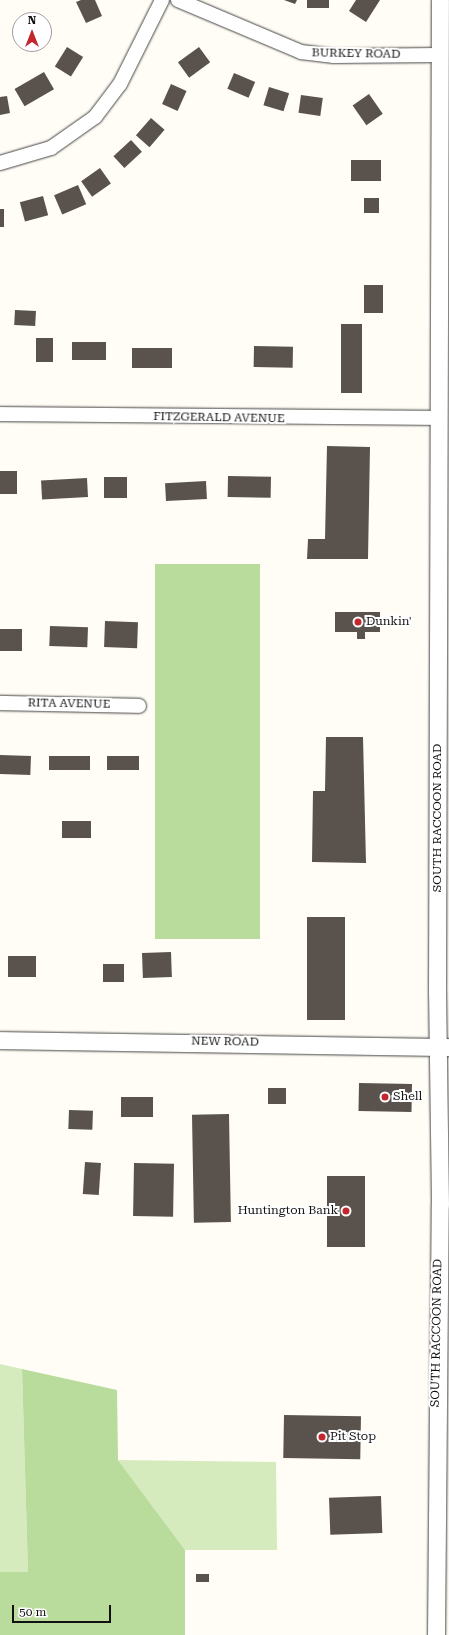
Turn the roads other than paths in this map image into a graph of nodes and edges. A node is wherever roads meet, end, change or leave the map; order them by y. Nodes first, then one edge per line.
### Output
1 (162, 0) edge
2 (178, 0) edge
3 (440, 0) edge
4 (445, 55) edge
5 (0, 163) edge
6 (0, 414) edge
7 (439, 418) junction
8 (444, 580) edge
9 (0, 703) edge
10 (139, 706) dead end
11 (0, 1040) edge
12 (444, 1047) edge
13 (436, 1635) edge

1 - 5 street
2 - 4 street, BURKEY ROAD
3 - 4 street, SOUTH RACCOON ROAD
4 - 7 street, SOUTH RACCOON ROAD
6 - 7 street, FITZGERALD AVENUE
7 - 8 street, SOUTH RACCOON ROAD
8 - 12 street, SOUTH RACCOON ROAD
9 - 10 street, RITA AVENUE
11 - 12 street, NEW ROAD
12 - 13 street, SOUTH RACCOON ROAD

